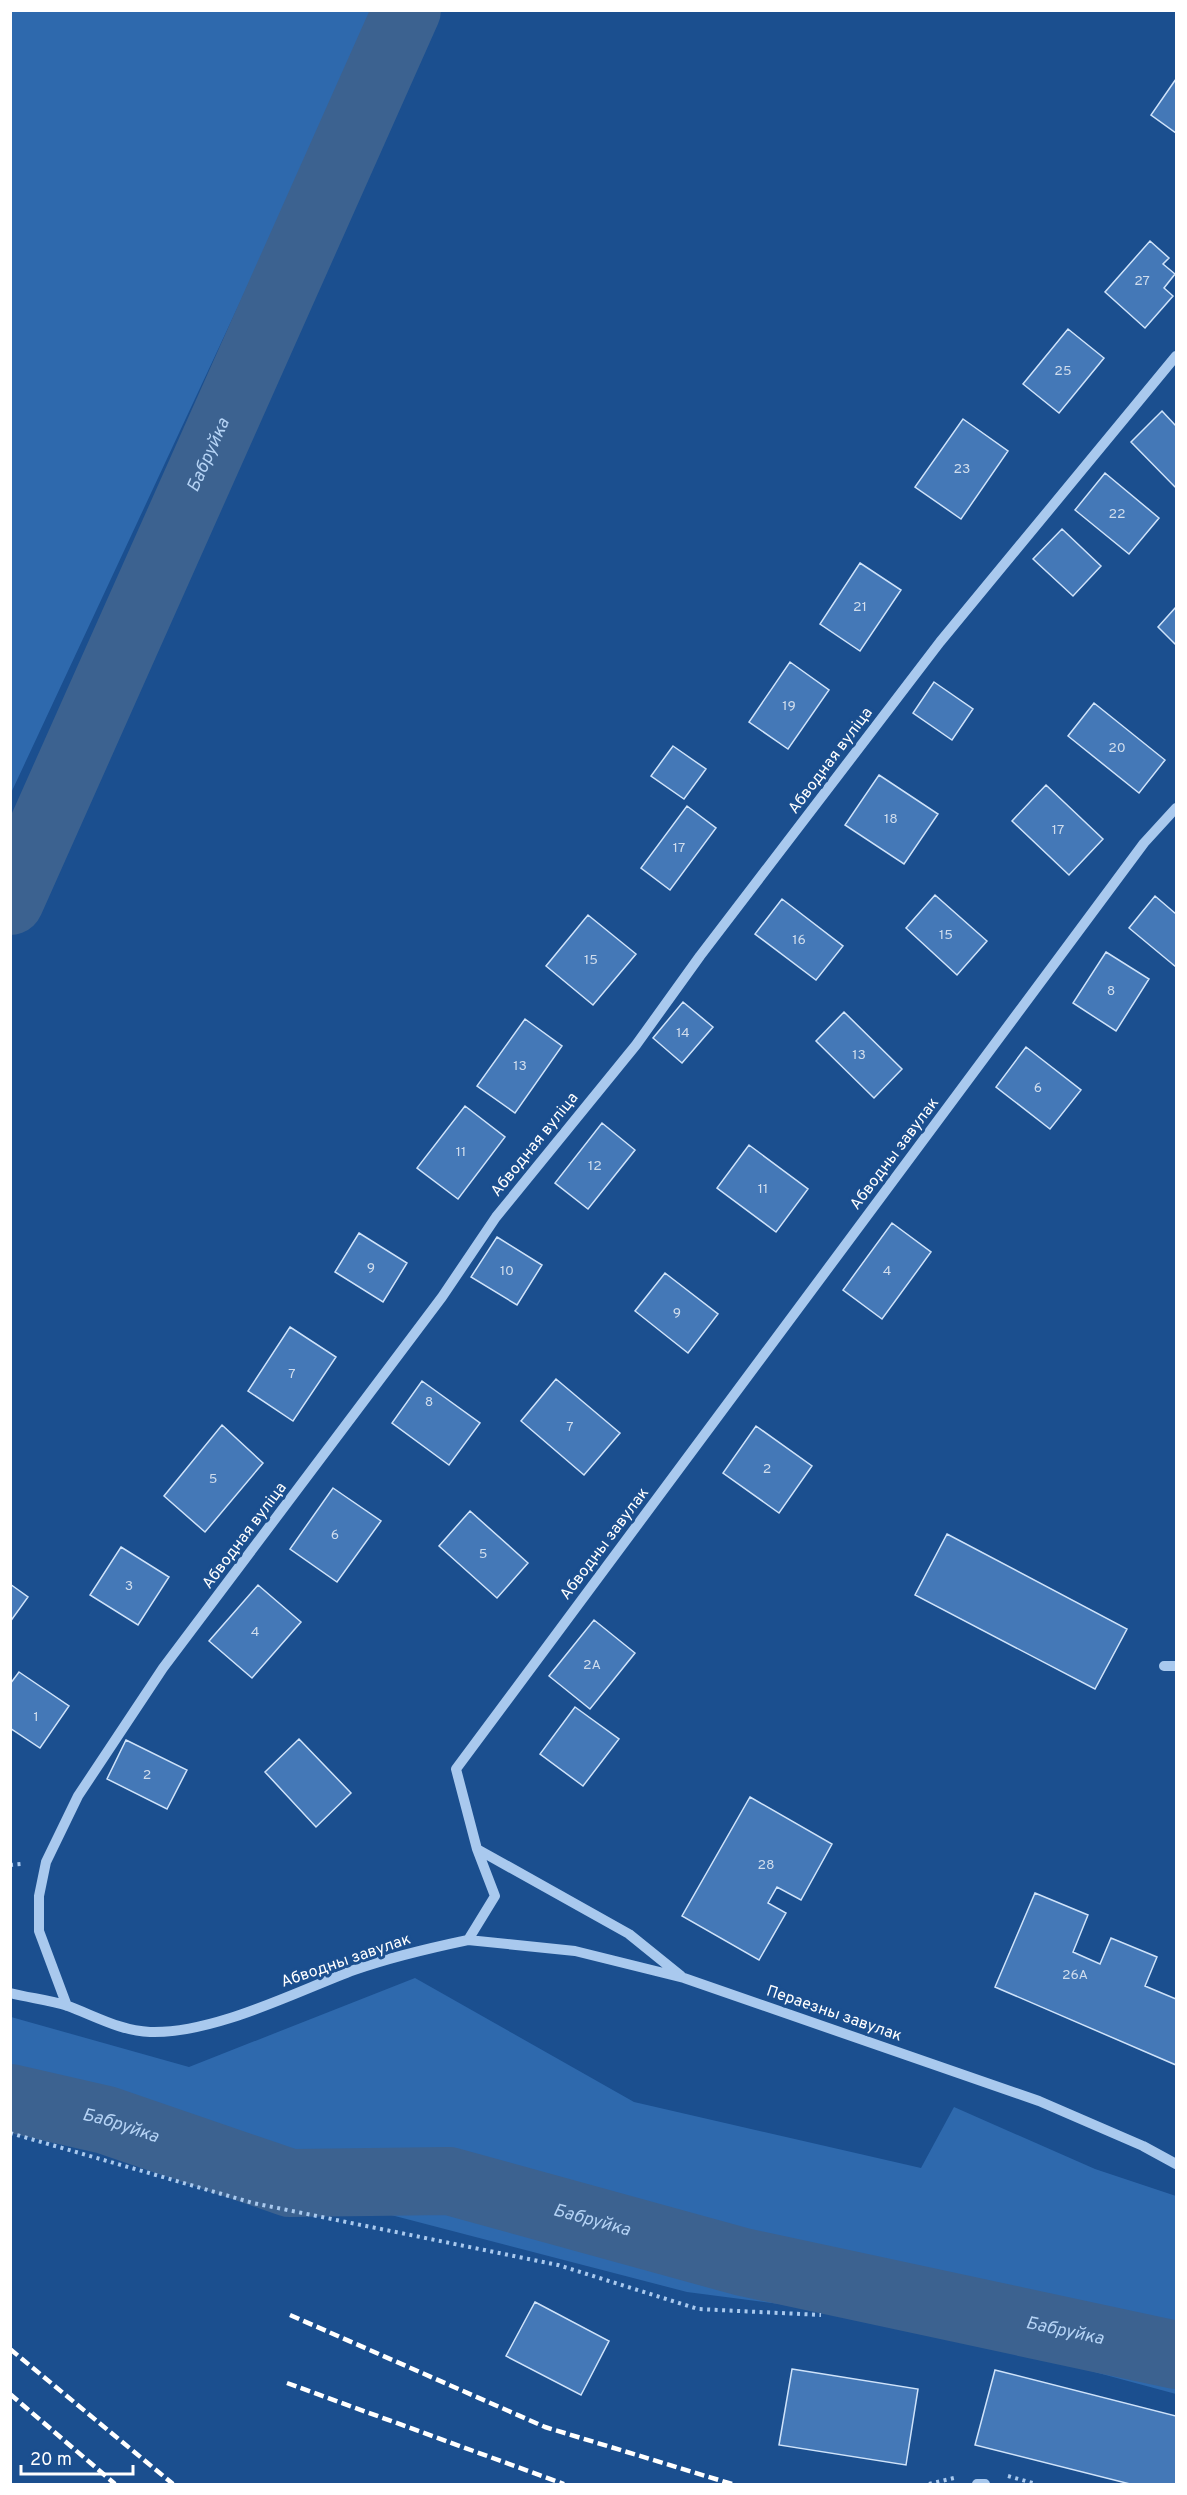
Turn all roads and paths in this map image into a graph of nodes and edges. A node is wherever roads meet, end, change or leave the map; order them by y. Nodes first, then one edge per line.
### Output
1 (1176, 356) edge
2 (1176, 808) edge
3 (1164, 1666) dead end
4 (1176, 1666) edge
5 (477, 1849) junction
6 (468, 1940) junction
7 (684, 1978) junction
8 (10, 1993) edge
9 (67, 2006) junction
10 (10, 2133) edge
11 (1176, 2163) edge
12 (821, 2314) dead end
13 (977, 2484) edge
14 (985, 2484) edge

1 - 9 street, Абводная вуліца
2 - 5 street, Абводны завулак
3 - 4 street
5 - 6 street, Абводны завулак
5 - 7 street
6 - 7 street, Пераезны завулак
6 - 9 street, Абводны завулак
7 - 11 street, Пераезны завулак
8 - 9 street, Абводны завулак
10 - 12 path
13 - 14 street

